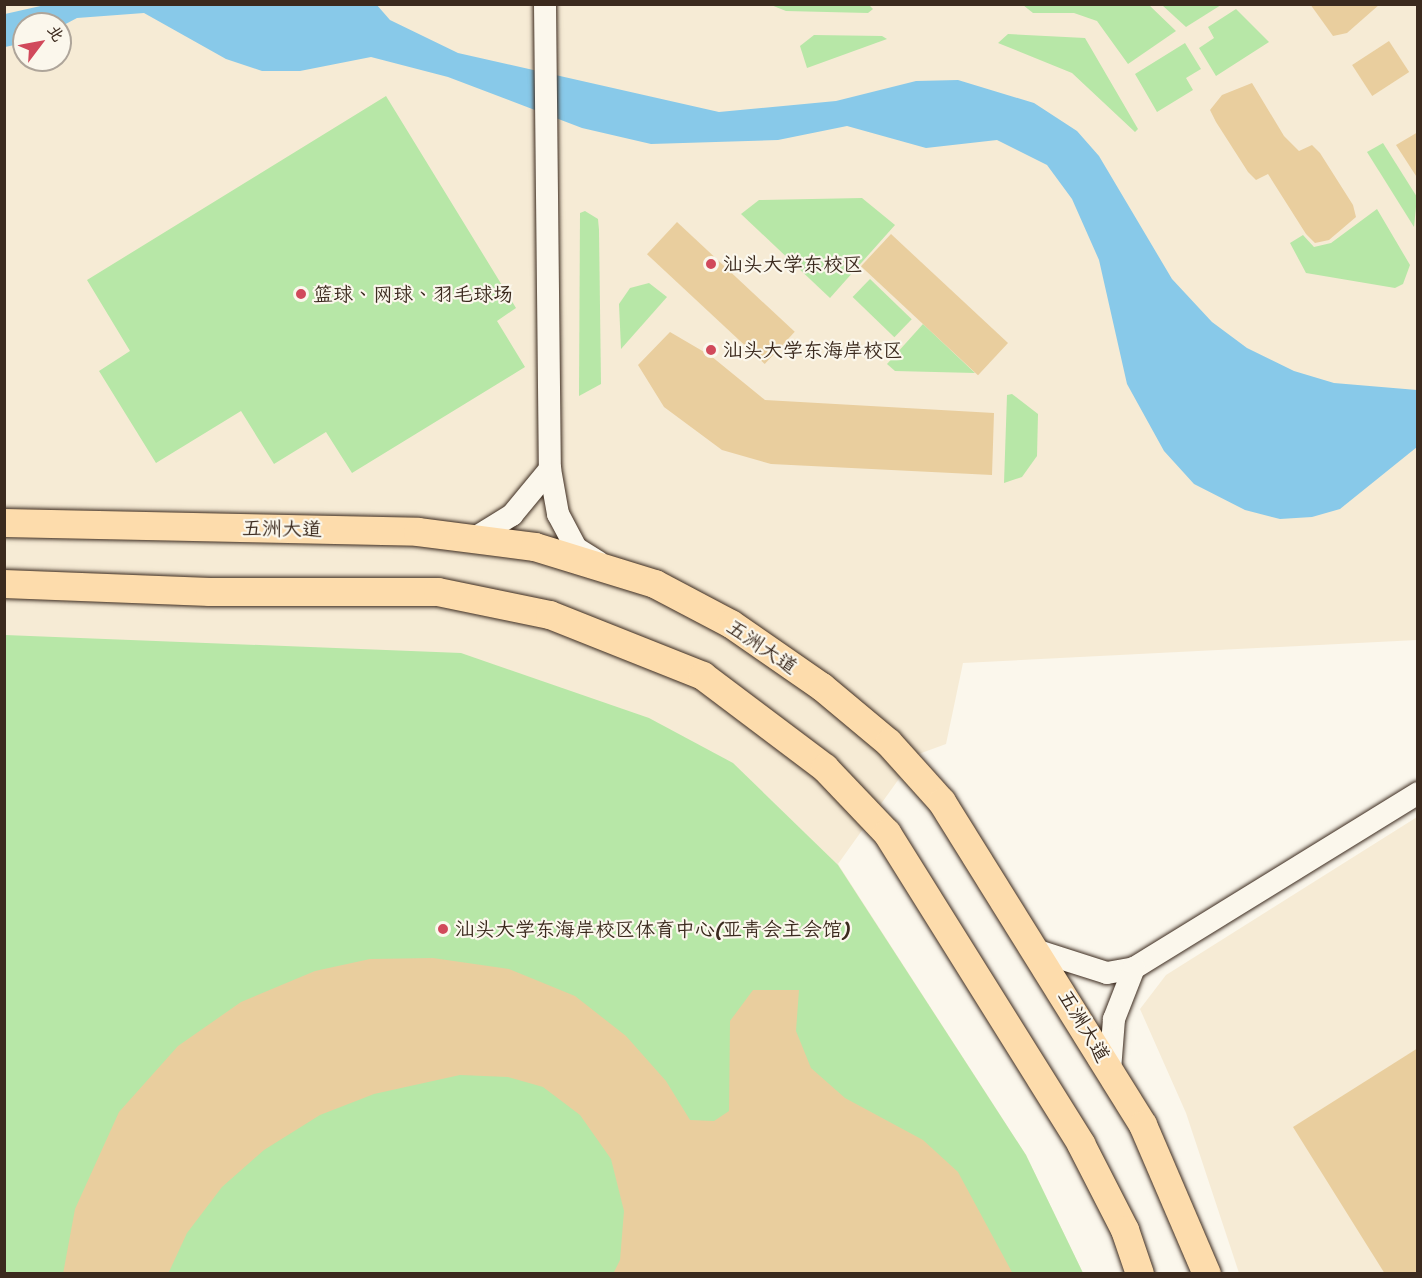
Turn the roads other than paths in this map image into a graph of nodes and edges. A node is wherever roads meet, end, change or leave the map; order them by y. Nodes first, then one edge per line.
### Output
1 (545, 4) edge
2 (550, 469) junction
3 (4, 523) edge
4 (473, 539) junction
5 (610, 570) junction
6 (4, 584) edge
7 (1418, 793) edge
8 (1038, 951) junction
9 (1134, 968) junction
10 (1110, 1070) junction
11 (1140, 1274) edge
12 (1208, 1274) edge

1 - 2 street
2 - 4 street
2 - 5 street
3 - 4 main road, 五洲大道
4 - 5 main road, 五洲大道
5 - 8 main road, 五洲大道
6 - 11 main road
7 - 9 street
8 - 9 street
8 - 10 main road, 五洲大道
9 - 10 street
10 - 12 main road, 五洲大道

